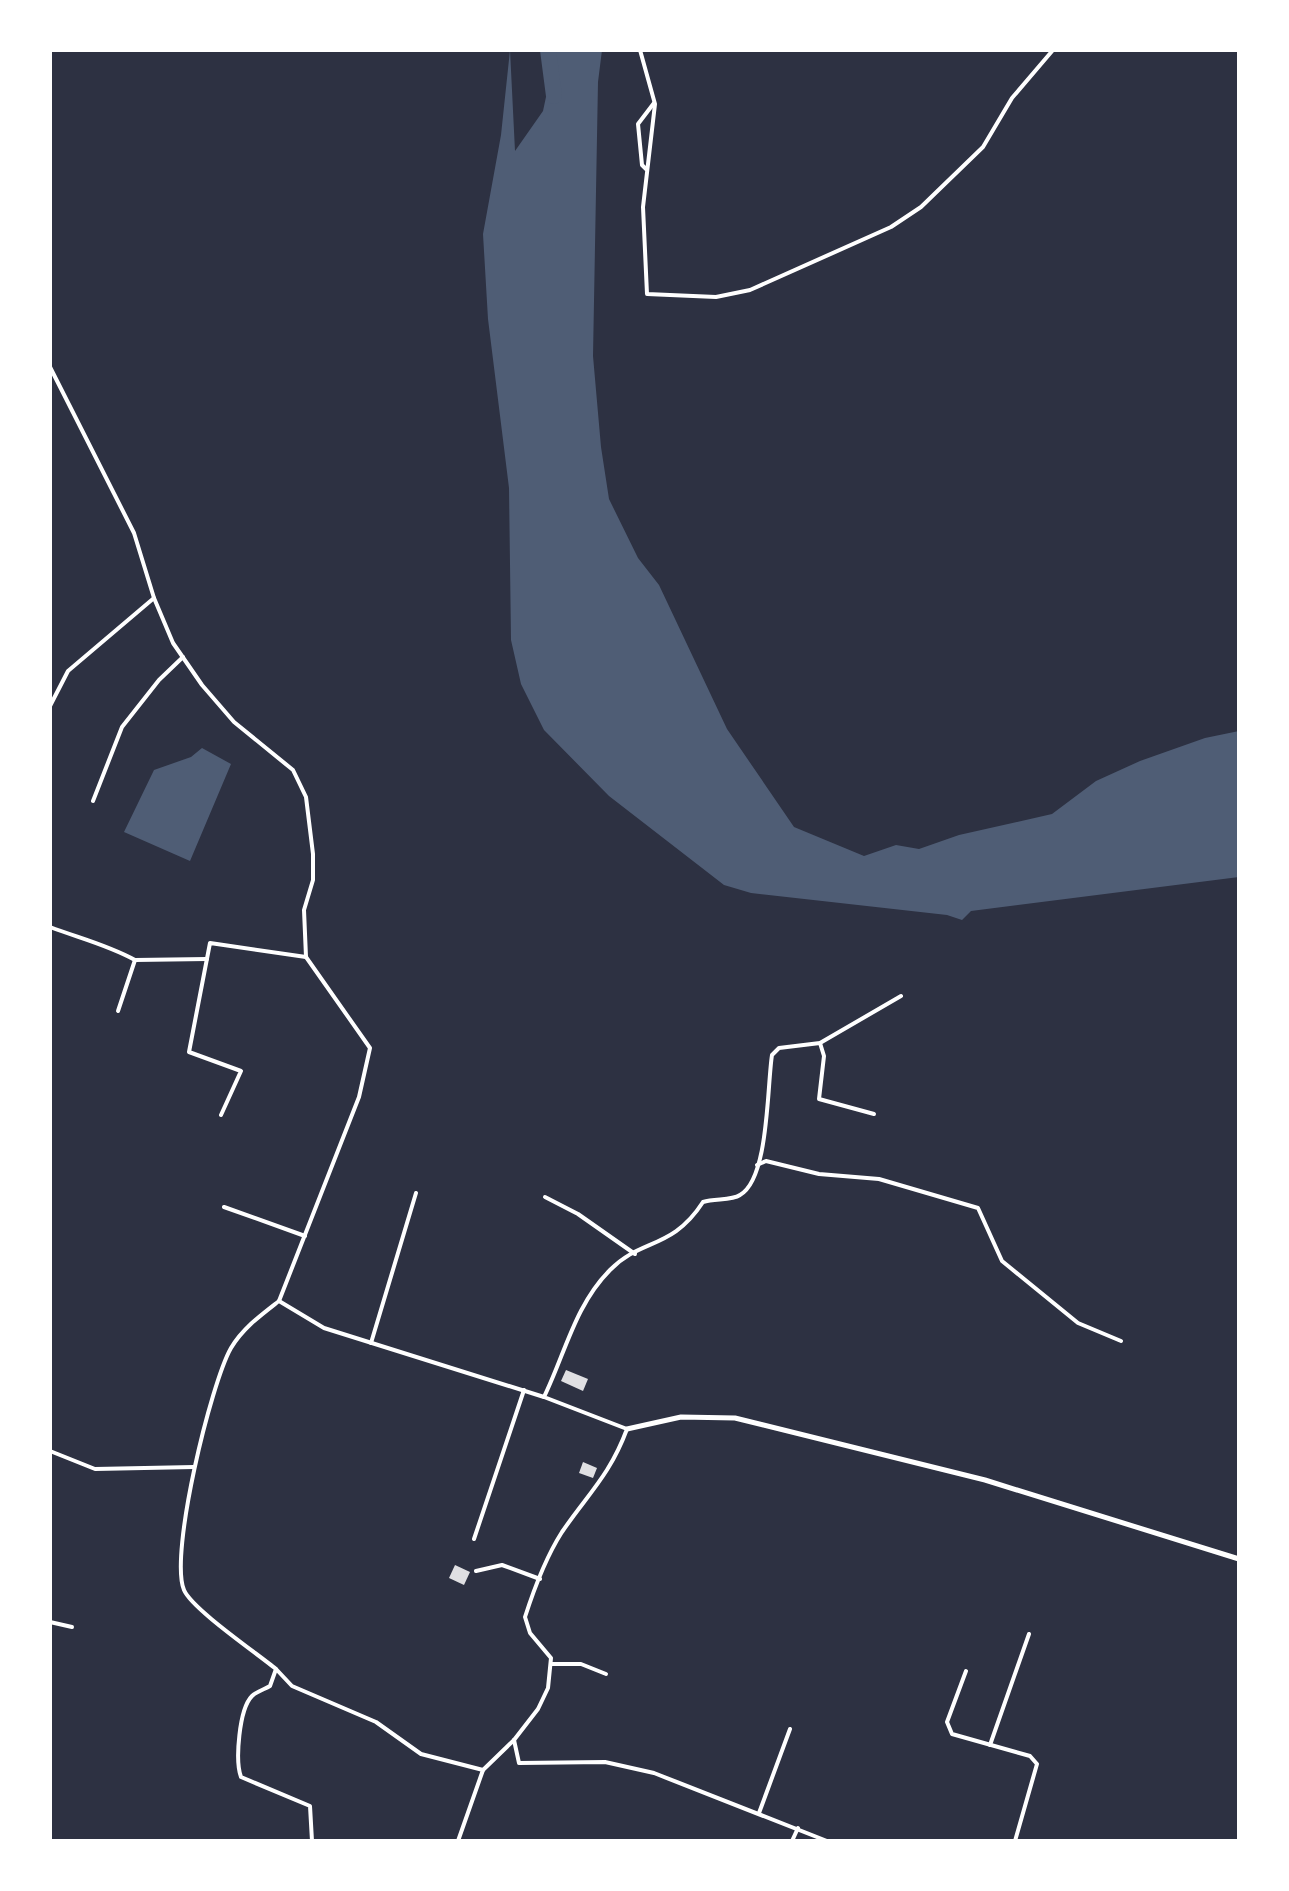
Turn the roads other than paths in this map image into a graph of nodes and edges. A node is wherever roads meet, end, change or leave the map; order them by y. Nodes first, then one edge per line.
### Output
1 (640, 50) edge
2 (1053, 50) edge
3 (654, 103) junction
4 (646, 169) junction
5 (50, 367) edge
6 (154, 598) junction
7 (183, 657) junction
8 (50, 706) edge
9 (93, 801) dead end
10 (50, 927) edge
11 (306, 957) junction
12 (207, 959) junction
13 (135, 960) junction
14 (901, 996) dead end
15 (118, 1011) dead end
16 (820, 1043) junction
17 (874, 1114) dead end
18 (221, 1115) dead end
19 (757, 1165) junction
20 (416, 1193) dead end
21 (545, 1197) dead end
22 (224, 1207) dead end
23 (305, 1236) junction
24 (635, 1254) junction
25 (279, 1301) junction
26 (1121, 1341) dead end
27 (370, 1344) junction
28 (524, 1390) junction
29 (544, 1397) junction
30 (627, 1429) junction
31 (50, 1451) edge
32 (194, 1467) junction
33 (474, 1539) dead end
34 (1239, 1559) edge
35 (476, 1571) dead end
36 (540, 1579) junction
37 (50, 1622) edge
38 (72, 1627) dead end
39 (1029, 1634) dead end
40 (552, 1664) junction
41 (276, 1669) junction
42 (966, 1671) dead end
43 (606, 1674) dead end
44 (790, 1729) dead end
45 (514, 1740) junction
46 (990, 1745) junction
47 (483, 1770) junction
48 (759, 1813) junction
49 (798, 1828) junction
50 (312, 1841) edge
51 (458, 1841) edge
52 (792, 1841) edge
53 (827, 1841) edge
54 (1015, 1841) edge

1 - 3 street
2 - 4 street
3 - 4 street
3 - 4 street
5 - 6 street
6 - 7 street
6 - 8 street
7 - 9 street
7 - 11 street
10 - 13 street
11 - 12 street
11 - 23 street
12 - 13 street
12 - 18 street
13 - 15 street
14 - 16 street
16 - 17 street
16 - 19 street
19 - 24 street
19 - 26 street
20 - 27 street
21 - 24 street
22 - 23 street
23 - 25 street
24 - 29 street
25 - 27 street
25 - 32 street
27 - 28 street
28 - 29 street
28 - 33 street
29 - 30 street
30 - 34 main road
30 - 36 street
31 - 32 street
32 - 41 street
35 - 36 street
36 - 40 street
37 - 38 street
39 - 46 street
40 - 43 street
40 - 45 street
41 - 47 street
41 - 50 street
42 - 46 street
44 - 48 street
45 - 47 street
45 - 48 street
46 - 54 street
47 - 51 street
48 - 49 street
49 - 52 street
49 - 53 street

